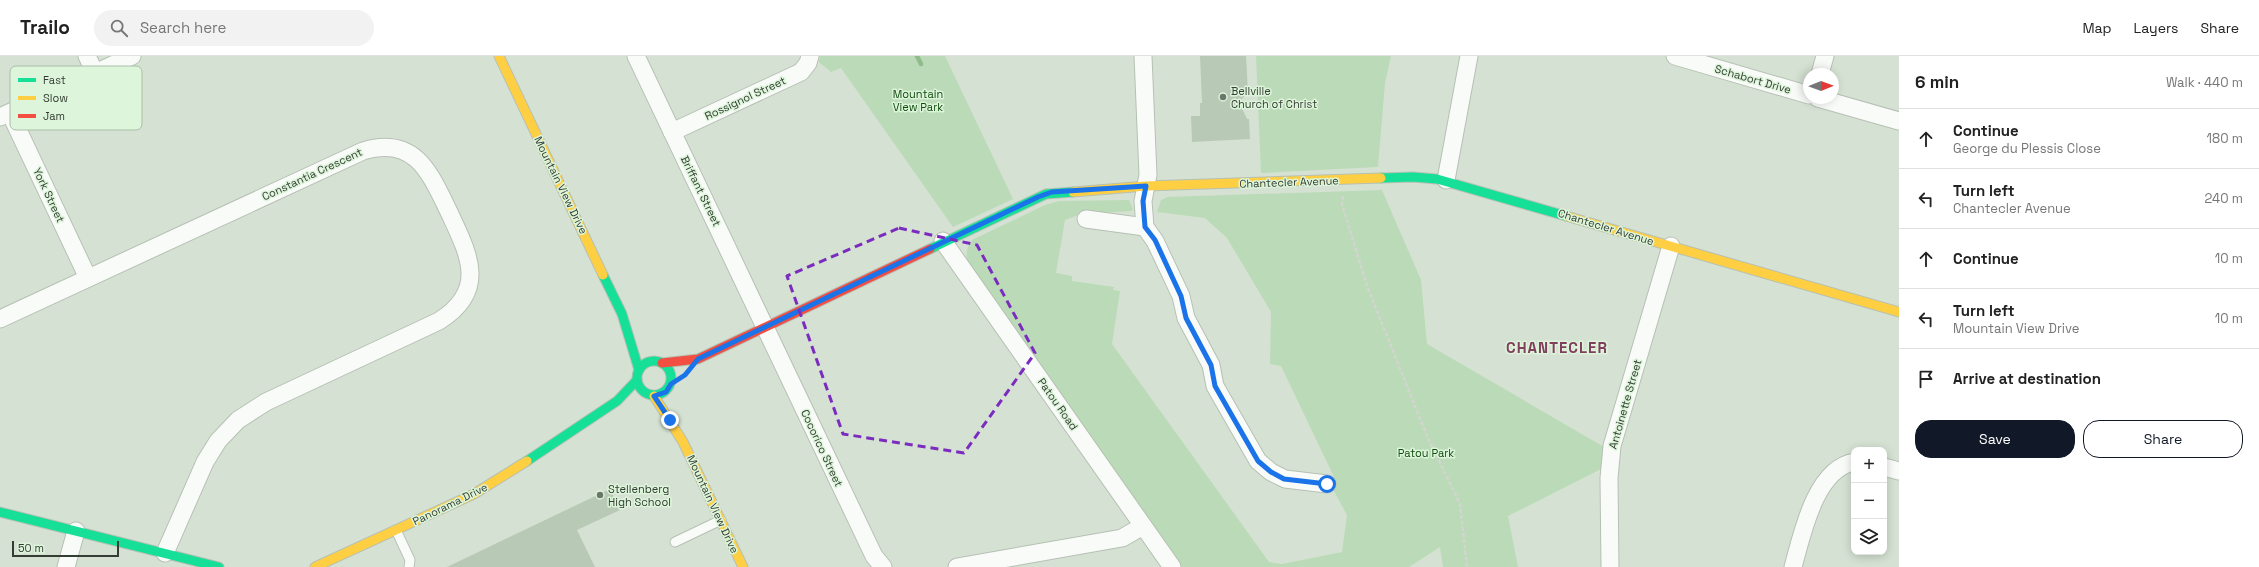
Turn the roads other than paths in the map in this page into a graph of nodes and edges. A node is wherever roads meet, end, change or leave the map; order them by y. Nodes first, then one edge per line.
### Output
1 (87, 56) edge
2 (132, 56) edge
3 (499, 56) edge
4 (636, 56) edge
5 (810, 56) edge
6 (1143, 56) edge
7 (1469, 56) edge
8 (1675, 56) edge
9 (1825, 56) edge
10 (92, 66) edge
11 (110, 66) edge
12 (1822, 68) edge
13 (1803, 93) edge
14 (1839, 104) edge
15 (5, 115) edge
16 (1899, 121) edge
17 (10, 125) edge
18 (13, 130) edge
19 (672, 132) junction
20 (1446, 180) junction
21 (1146, 186) junction
22 (1086, 219) dead end
23 (1145, 227) junction
24 (943, 241) junction
25 (1671, 246) junction
26 (88, 278) junction
27 (1899, 312) edge
28 (622, 314) junction
29 (0, 319) edge
30 (765, 326) junction
31 (641, 339) dead end
32 (647, 350) dead end
33 (698, 359) junction
34 (652, 361) junction
35 (662, 363) junction
36 (689, 369) dead end
37 (639, 370) junction
38 (680, 378) dead end
39 (637, 380) junction
40 (670, 385) junction
41 (651, 395) junction
42 (673, 398) dead end
43 (617, 401) junction
44 (676, 411) dead end
45 (684, 442) junction
46 (1851, 463) edge
47 (1887, 468) edge
48 (1899, 471) edge
49 (1327, 484) dead end
50 (0, 512) edge
51 (721, 520) junction
52 (1143, 526) junction
53 (396, 530) junction
54 (76, 531) junction
55 (675, 542) dead end
56 (165, 553) junction
57 (66, 567) edge
58 (219, 567) edge
59 (315, 567) edge
60 (410, 567) edge
61 (743, 567) edge
62 (883, 567) edge
63 (957, 567) edge
64 (1172, 567) edge
65 (1610, 567) edge
66 (1792, 567) edge

1 - 10 street
2 - 11 street
3 - 28 street, Mountain View Drive
4 - 19 street, Briffant Street
5 - 19 street, Rossignol Street
6 - 21 street
7 - 20 street
8 - 13 street, Schabort Drive
9 - 12 street
14 - 16 street
15 - 17 street, York Street
18 - 26 street, York Street
19 - 30 street, Briffant Street
20 - 21 street, Chantecler Avenue
20 - 25 street, Chantecler Avenue
21 - 23 street
21 - 24 street, Chantecler Avenue
22 - 23 street
23 - 49 street
24 - 30 street, Chantecler Avenue
24 - 52 street, Patou Road
25 - 27 street, Chantecler Avenue
25 - 65 street, Antoinette Street
26 - 29 street, Constantia Crescent
26 - 56 street, Constantia Crescent
28 - 31 street, Mountain View Drive
28 - 37 street, Mountain View Drive
30 - 33 street, Chantecler Avenue
30 - 62 street, Cocorico Street
32 - 34 street
33 - 35 street, Chantecler Avenue
33 - 36 street, Chantecler Avenue
34 - 35 street
34 - 37 street
35 - 40 street
37 - 39 street
38 - 40 street
39 - 41 street
39 - 43 street, Panorama Drive
40 - 41 street
40 - 42 street
41 - 43 street, Panorama Drive
41 - 45 street, Mountain View Drive
43 - 53 street, Panorama Drive
44 - 45 street, Mountain View Drive
45 - 51 street, Mountain View Drive
46 - 66 street
47 - 48 street
50 - 54 street
51 - 55 lane
51 - 61 street, Mountain View Drive
52 - 63 street
52 - 64 street, Patou Road
53 - 59 street, Panorama Drive
53 - 60 lane
54 - 56 street
54 - 57 street
56 - 58 street

